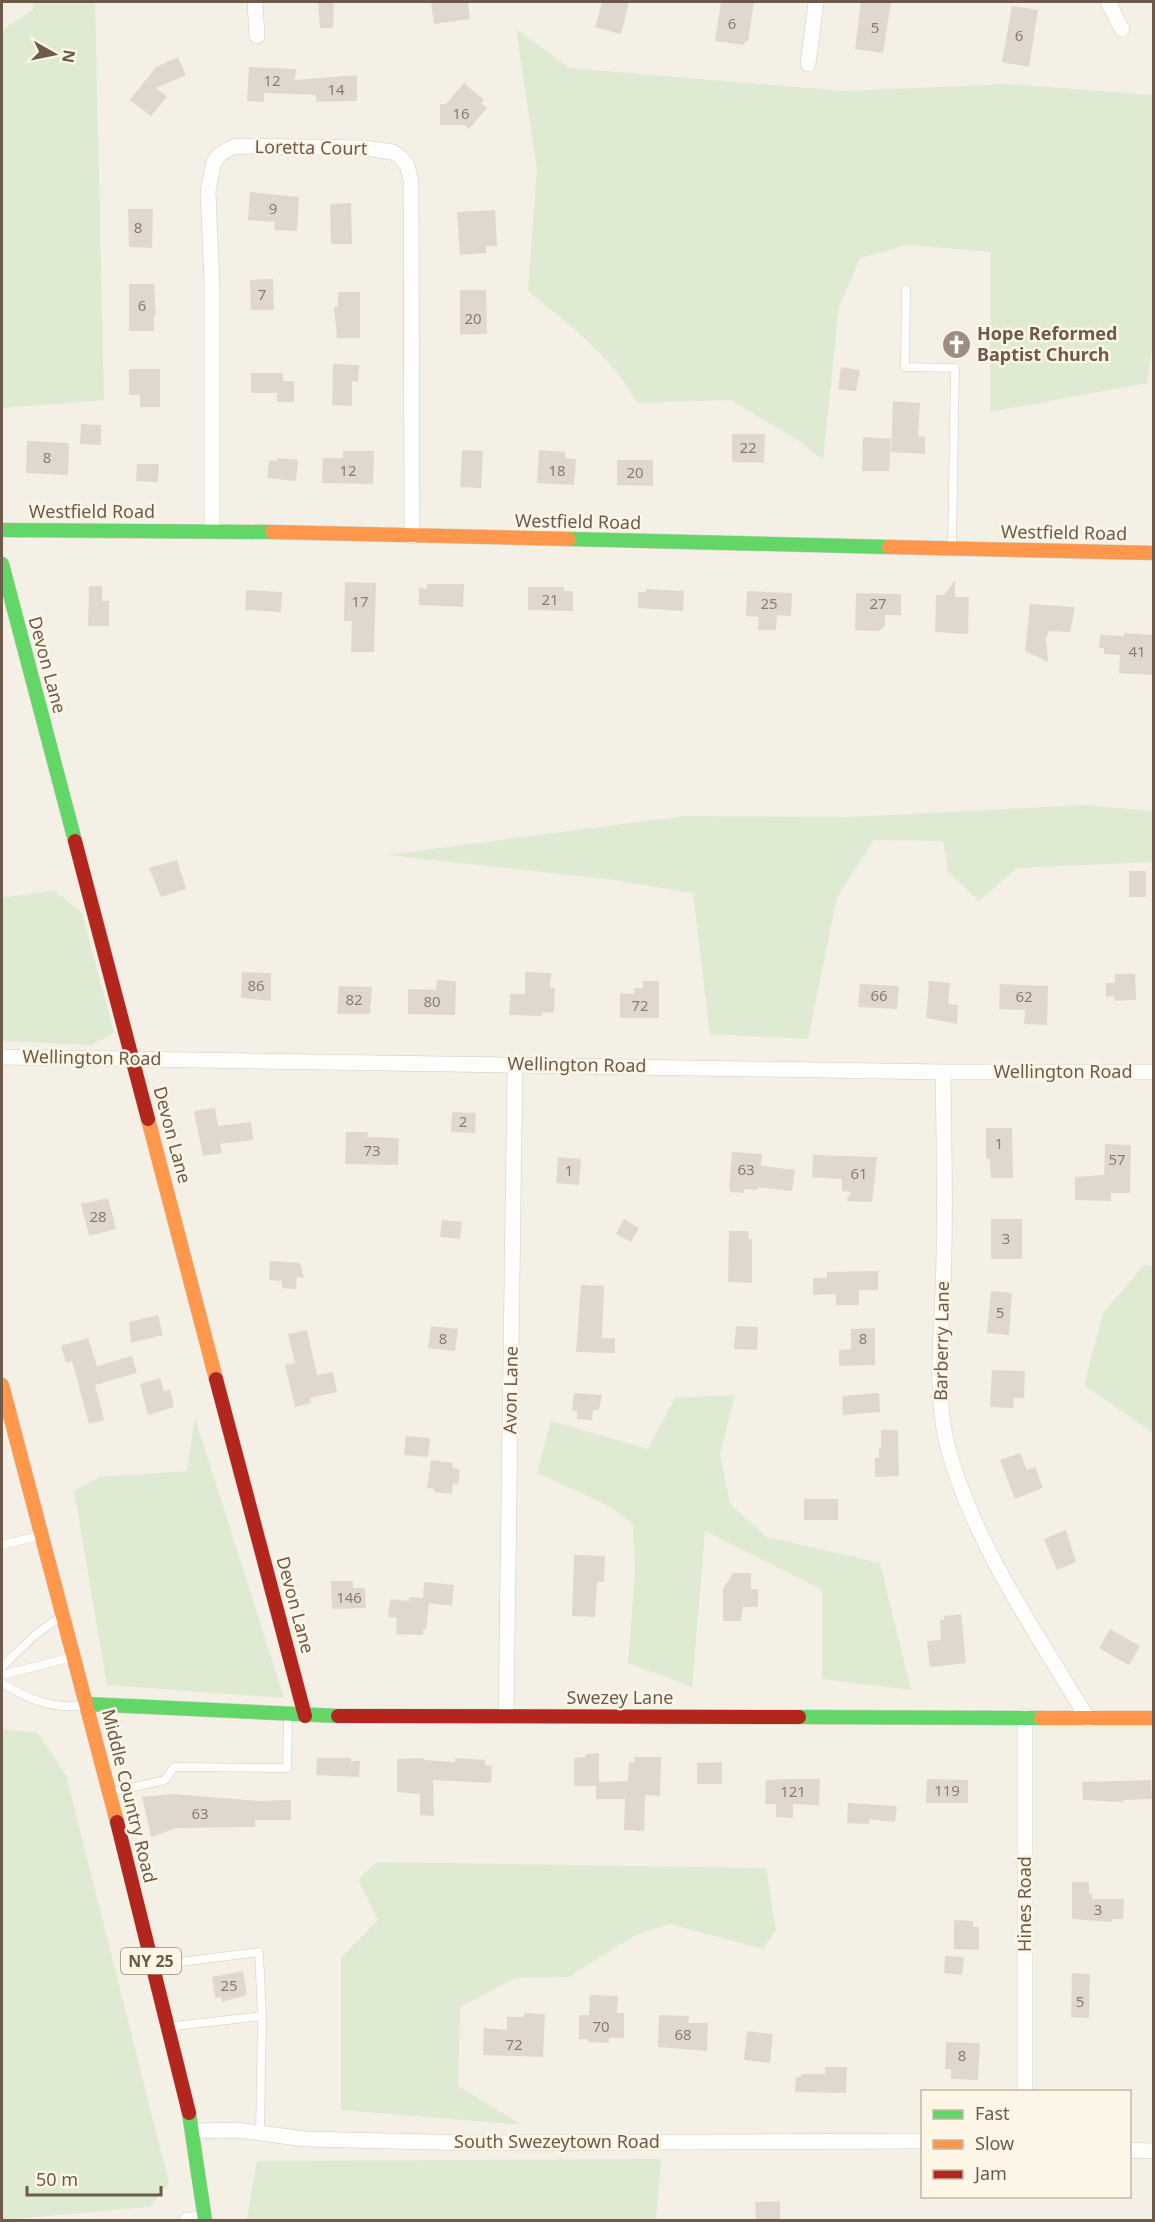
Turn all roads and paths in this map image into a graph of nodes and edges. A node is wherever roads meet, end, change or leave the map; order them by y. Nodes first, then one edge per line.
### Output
1 (255, 2) edge
2 (816, 2) edge
3 (1108, 2) edge
4 (1122, 29) dead end
5 (256, 36) dead end
6 (808, 64) dead end
7 (906, 289) dead end
8 (2, 530) edge
9 (212, 531) junction
10 (412, 536) junction
11 (952, 549) junction
12 (1154, 553) edge
13 (2, 564) edge
14 (2, 1057) edge
15 (133, 1058) junction
16 (515, 1064) junction
17 (943, 1072) junction
18 (1154, 1072) edge
19 (2, 1385) edge
20 (43, 1535) junction
21 (2, 1545) edge
22 (64, 1614) junction
23 (75, 1656) junction
24 (2, 1667) edge
25 (2, 1675) edge
26 (2, 1683) edge
27 (87, 1704) junction
28 (288, 1715) junction
29 (305, 1716) junction
30 (506, 1716) junction
31 (1025, 1717) junction
32 (1154, 1718) edge
33 (1088, 1719) junction
34 (110, 1792) junction
35 (153, 1966) junction
36 (262, 2016) junction
37 (170, 2027) junction
38 (1025, 2090) edge
39 (193, 2131) junction
40 (260, 2134) junction
41 (921, 2141) edge
42 (1131, 2150) edge
43 (1154, 2151) edge
44 (187, 2220) edge
45 (205, 2220) edge

1 - 5 street
2 - 6 street
3 - 4 street
7 - 11 lane
8 - 9 street, Westfield Road
9 - 10 street, Westfield Road
9 - 10 street, Loretta Court
10 - 11 street, Westfield Road
11 - 12 street, Westfield Road
13 - 15 street, Devon Lane
14 - 15 street, Wellington Road
15 - 16 street, Wellington Road
15 - 29 street, Devon Lane
16 - 17 street, Wellington Road
16 - 30 street, Avon Lane
17 - 18 street, Wellington Road
17 - 33 street, Barberry Lane
19 - 20 street, Middle Country Road / NY 25
20 - 21 lane
20 - 22 street, Middle Country Road / NY 25
22 - 23 street, Middle Country Road / NY 25
22 - 24 lane
23 - 25 lane
23 - 27 street, Middle Country Road / NY 25
26 - 27 lane
27 - 28 street, Swezey Lane
27 - 34 street, Middle Country Road / NY 25
28 - 29 street, Swezey Lane
28 - 34 lane
29 - 30 street, Swezey Lane
30 - 31 street, Swezey Lane
31 - 33 street, Swezey Lane
31 - 38 street, Hines Road
32 - 33 street, Swezey Lane
34 - 35 street, Middle Country Road / NY 25
35 - 36 lane
35 - 37 street, Middle Country Road / NY 25
36 - 37 lane
36 - 40 lane
37 - 39 street, Middle Country Road / NY 25
39 - 40 street, South Swezeytown Road
39 - 45 street, Middle Country Road / NY 25
40 - 41 street, South Swezeytown Road
42 - 43 street
44 - 45 street

